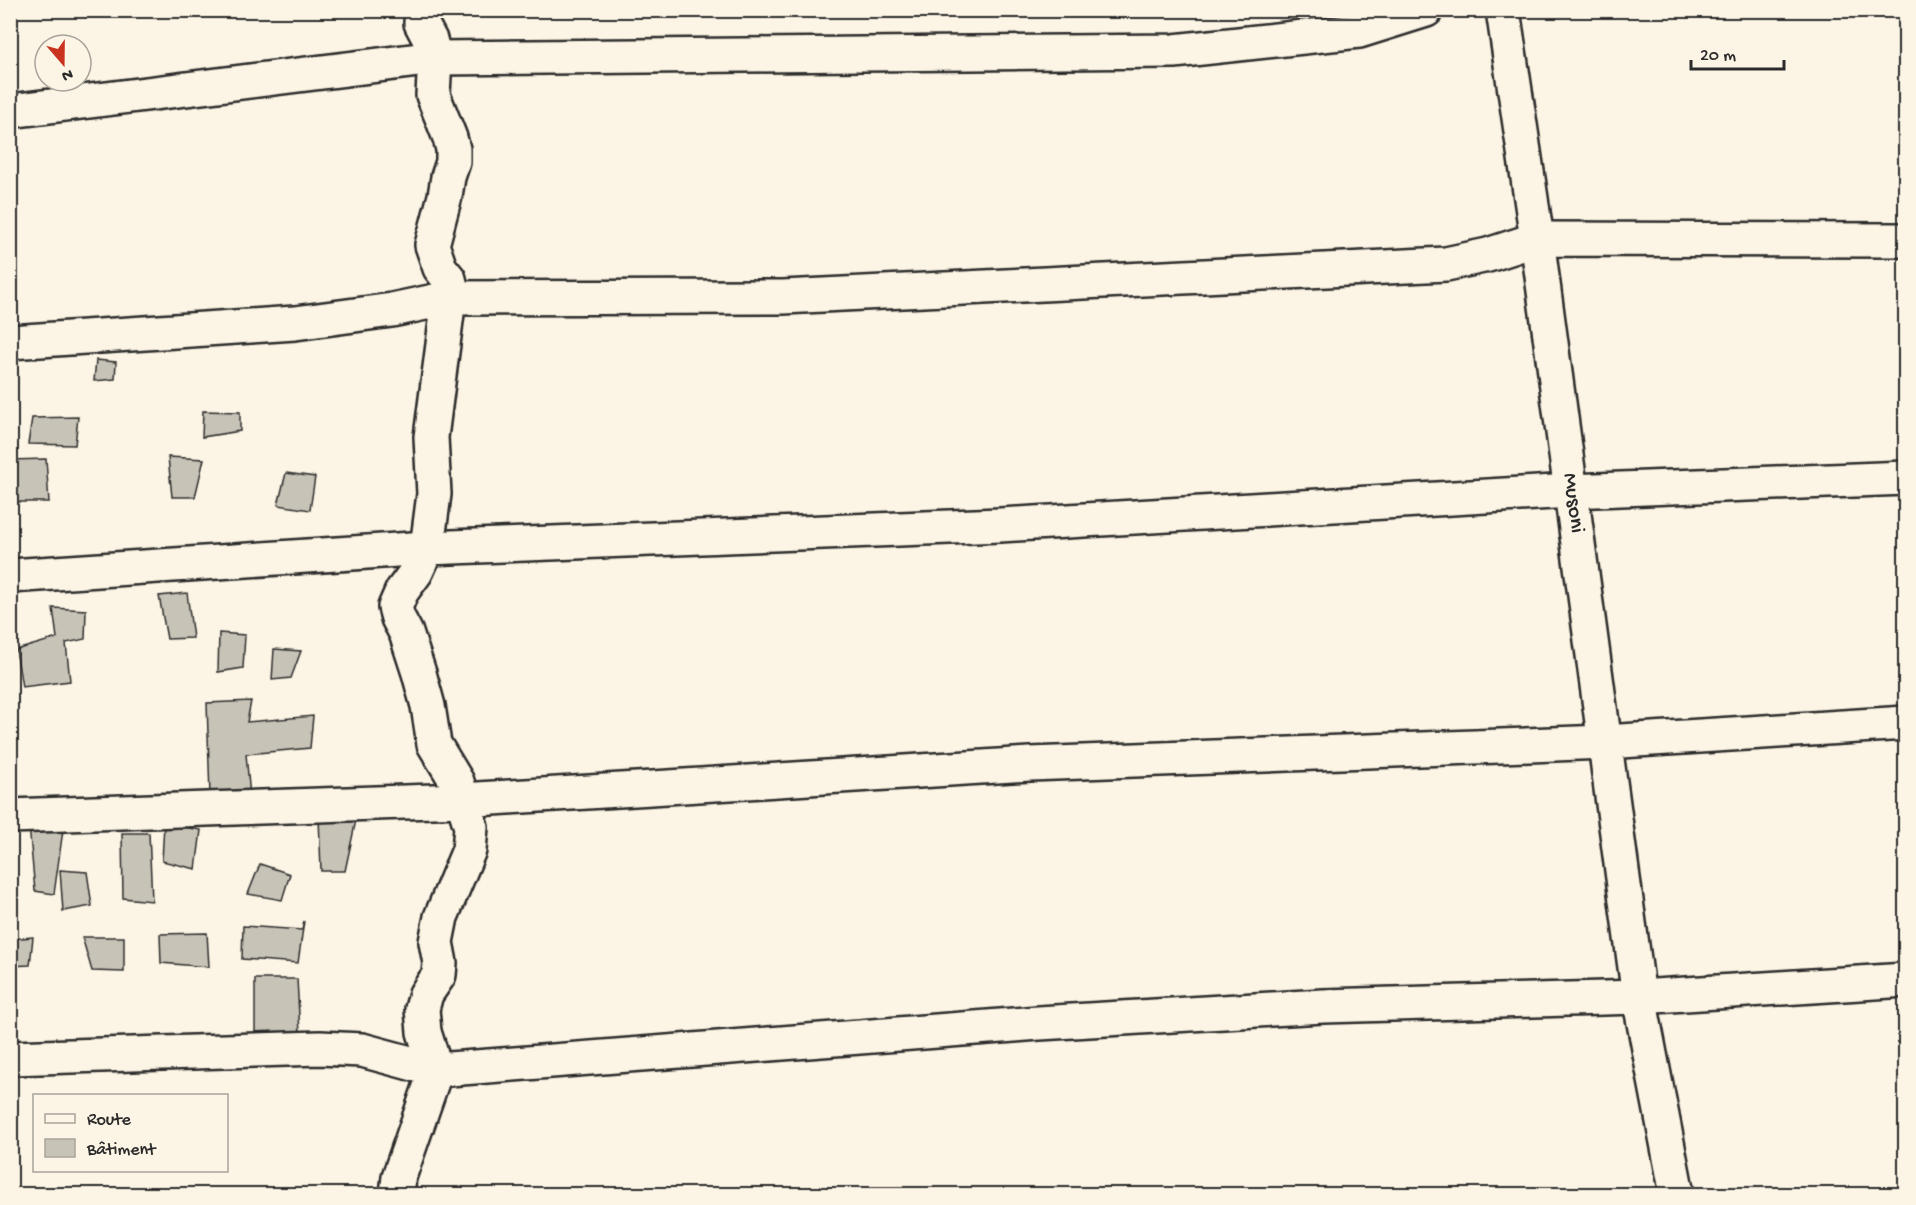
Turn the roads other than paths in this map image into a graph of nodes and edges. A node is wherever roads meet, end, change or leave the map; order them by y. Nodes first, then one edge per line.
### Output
1 (422, 10) edge
2 (1426, 10) edge
3 (1503, 10) edge
4 (435, 58) junction
5 (10, 111) edge
6 (1537, 239) junction
7 (1905, 240) edge
8 (448, 298) junction
9 (10, 342) edge
10 (1905, 478) edge
11 (1570, 491) junction
12 (428, 549) junction
13 (10, 576) edge
14 (1905, 723) edge
15 (1605, 742) junction
16 (462, 800) junction
17 (10, 816) edge
18 (1905, 980) edge
19 (1639, 997) junction
20 (10, 1058) edge
21 (436, 1070) junction
22 (397, 1194) edge
23 (1677, 1194) edge

1 - 4 street
2 - 4 street
3 - 6 street, Musoni
4 - 5 street
4 - 8 street
6 - 7 street
6 - 8 street
6 - 11 street, Musoni
8 - 9 street
8 - 12 street
10 - 11 street
11 - 12 street
11 - 15 street, Musoni
12 - 13 street
12 - 16 street
14 - 15 street
15 - 16 street
15 - 19 street, Musoni
16 - 17 street
16 - 21 street
18 - 19 street
19 - 21 street
19 - 23 street, Musoni
20 - 21 street
21 - 22 street

